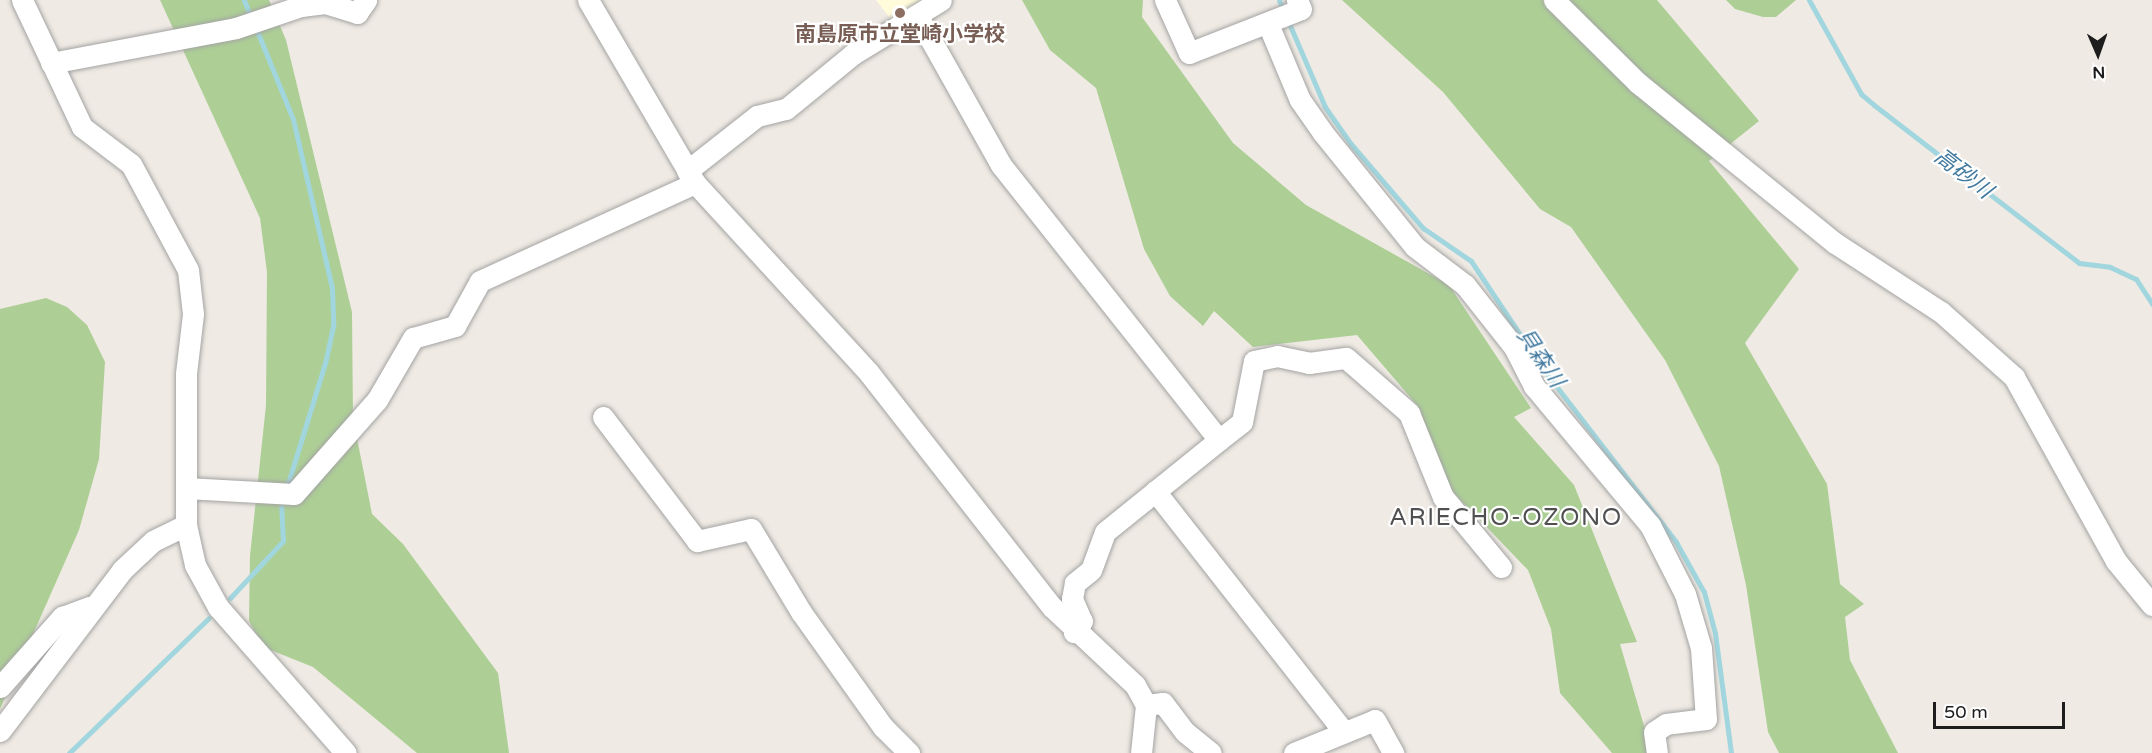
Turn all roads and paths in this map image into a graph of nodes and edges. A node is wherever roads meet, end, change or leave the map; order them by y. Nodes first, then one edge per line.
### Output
1 (22, 0) edge
2 (366, 0) edge
3 (588, 0) edge
4 (941, 0) edge
5 (1165, 0) edge
6 (1554, 0) edge
7 (1284, 14) edge
8 (918, 17) junction
9 (51, 63) junction
10 (691, 177) junction
11 (603, 417) dead end
12 (1219, 440) junction
13 (186, 488) junction
14 (1155, 491) junction
15 (186, 525) junction
16 (1501, 567) dead end
17 (2152, 605) edge
18 (90, 607) junction
19 (1074, 632) junction
20 (0, 687) edge
21 (1146, 705) junction
22 (0, 731) edge
23 (1343, 731) junction
24 (346, 753) edge
25 (909, 753) edge
26 (1141, 753) edge
27 (1211, 753) edge
28 (1294, 753) edge
29 (1393, 753) edge
30 (1657, 753) edge

1 - 9 street
2 - 9 street
3 - 10 street
4 - 8 street
5 - 7 street
6 - 17 street
7 - 30 street
8 - 10 street
8 - 12 street
9 - 13 street
10 - 13 street
10 - 19 street
11 - 25 street
12 - 14 street
12 - 16 street
13 - 15 street
14 - 19 street
14 - 23 street
15 - 18 street
15 - 24 street
18 - 20 street
18 - 22 street
19 - 21 street
21 - 26 street
21 - 27 street
23 - 28 street
23 - 29 street

